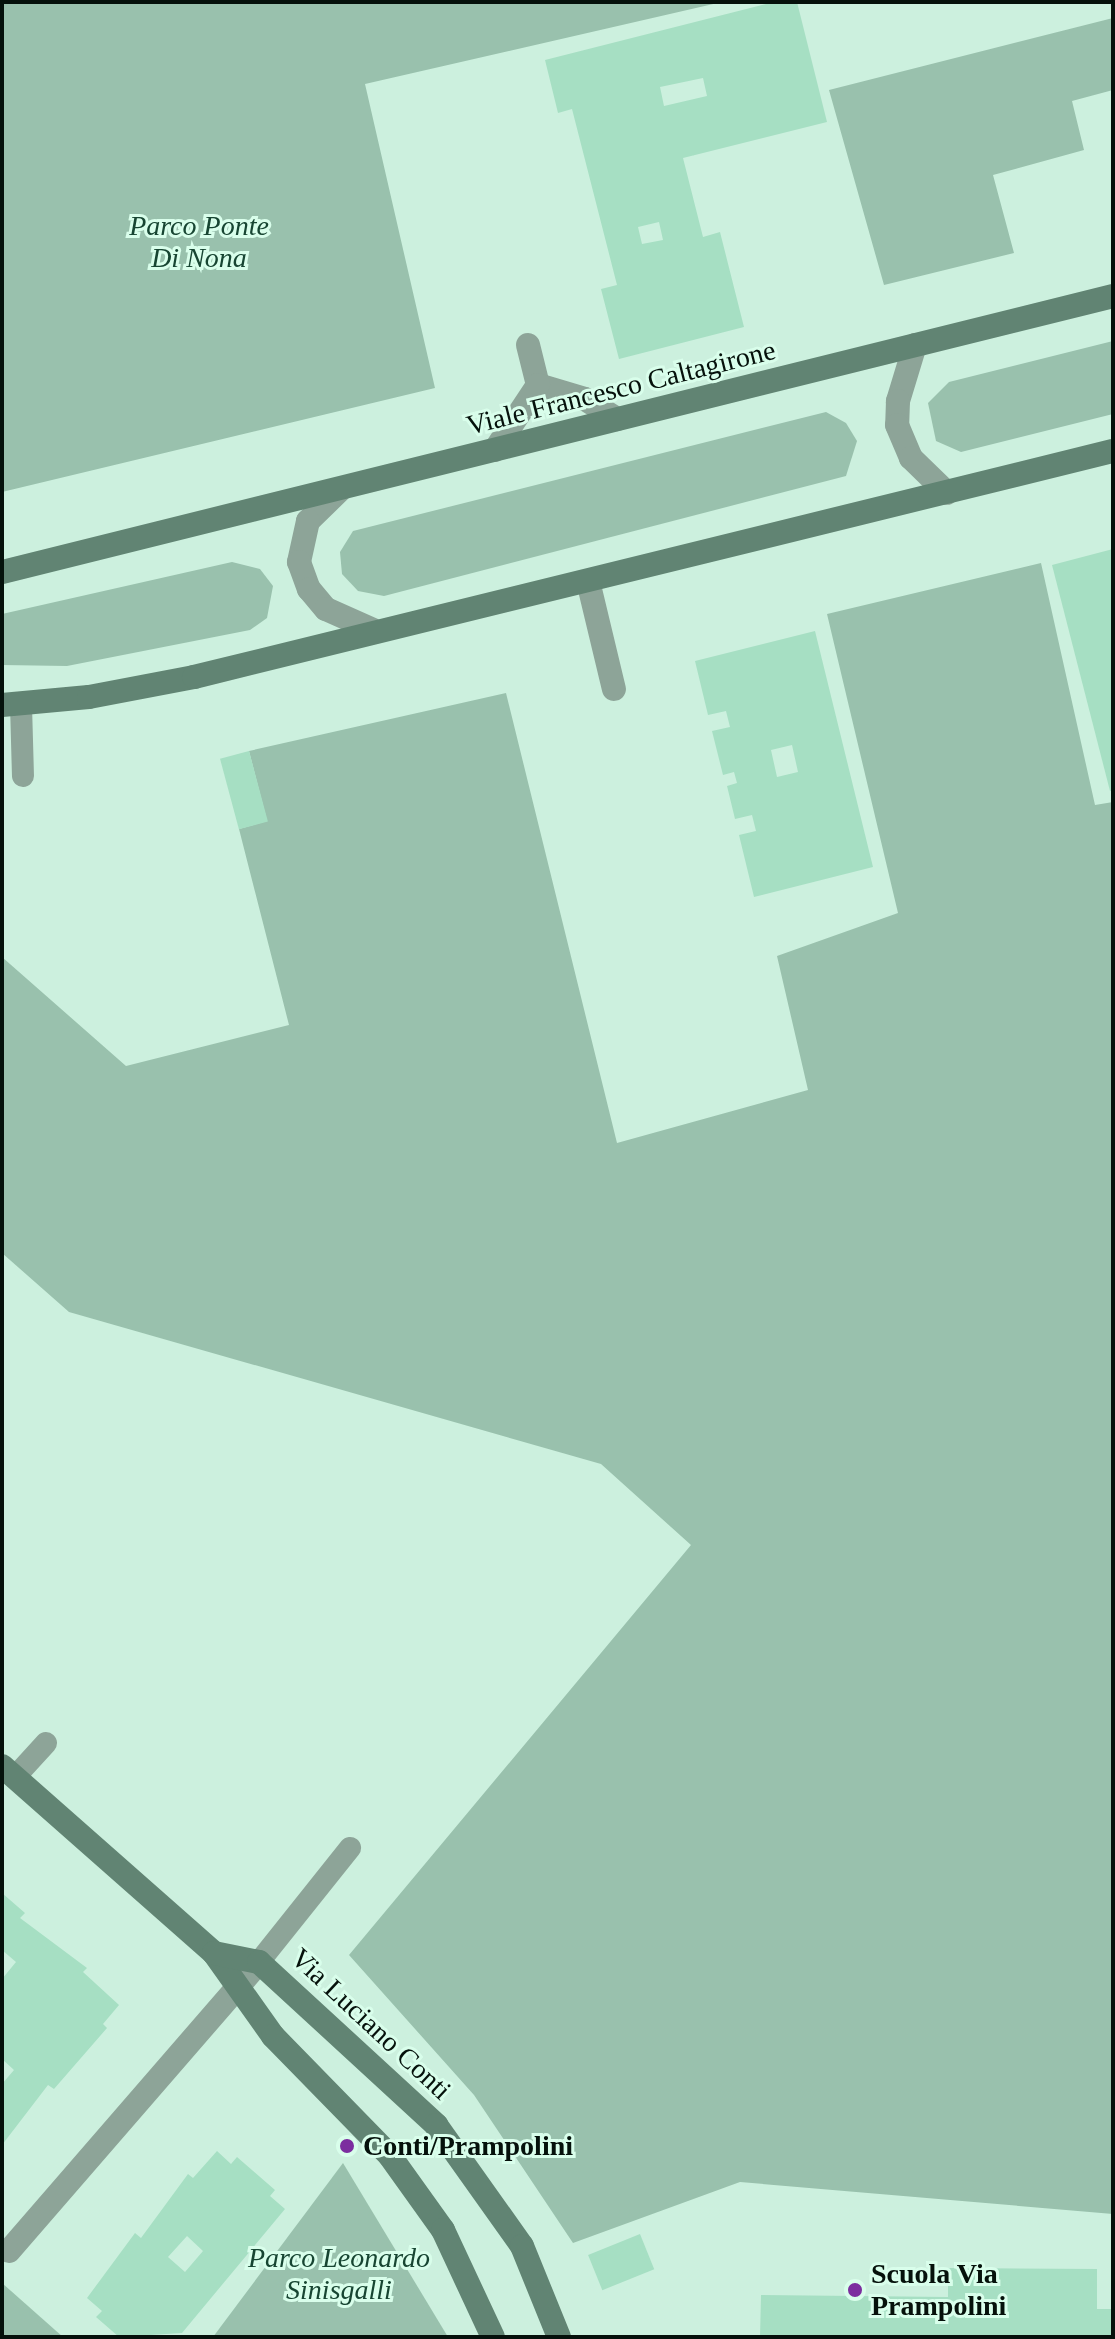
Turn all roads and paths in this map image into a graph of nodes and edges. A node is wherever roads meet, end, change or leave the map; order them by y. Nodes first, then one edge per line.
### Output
1 (1113, 296) edge
2 (528, 345) dead end
3 (915, 345) junction
4 (538, 385) junction
5 (617, 419) junction
6 (495, 450) junction
7 (1113, 451) edge
8 (341, 489) junction
9 (947, 493) junction
10 (2, 572) edge
11 (588, 581) junction
12 (373, 630) junction
13 (614, 689) dead end
14 (11, 705) edge
15 (23, 776) dead end
16 (46, 1743) dead end
17 (8, 1772) edge
18 (350, 1848) dead end
19 (214, 1953) junction
20 (259, 1962) junction
21 (235, 1990) junction
22 (9, 2251) dead end
23 (557, 2331) edge
24 (493, 2337) edge

1 - 3 street, Viale Francesco Caltagirone
2 - 4 street
3 - 5 street, Viale Francesco Caltagirone
3 - 9 street
4 - 5 street
4 - 6 street
5 - 6 street, Viale Francesco Caltagirone
6 - 8 street, Viale Francesco Caltagirone
7 - 9 street
8 - 10 street, Viale Francesco Caltagirone
8 - 12 street, Viale Francesco Caltagirone
9 - 11 street
11 - 12 street
11 - 13 street
12 - 14 street
14 - 15 lane
16 - 17 lane
17 - 19 street
18 - 20 lane
19 - 20 street, Via Luciano Conti
19 - 21 street
20 - 21 street, Via Luciano Conti
20 - 23 street, Via Luciano Conti
21 - 22 street, Via Luciano Conti
21 - 24 street

